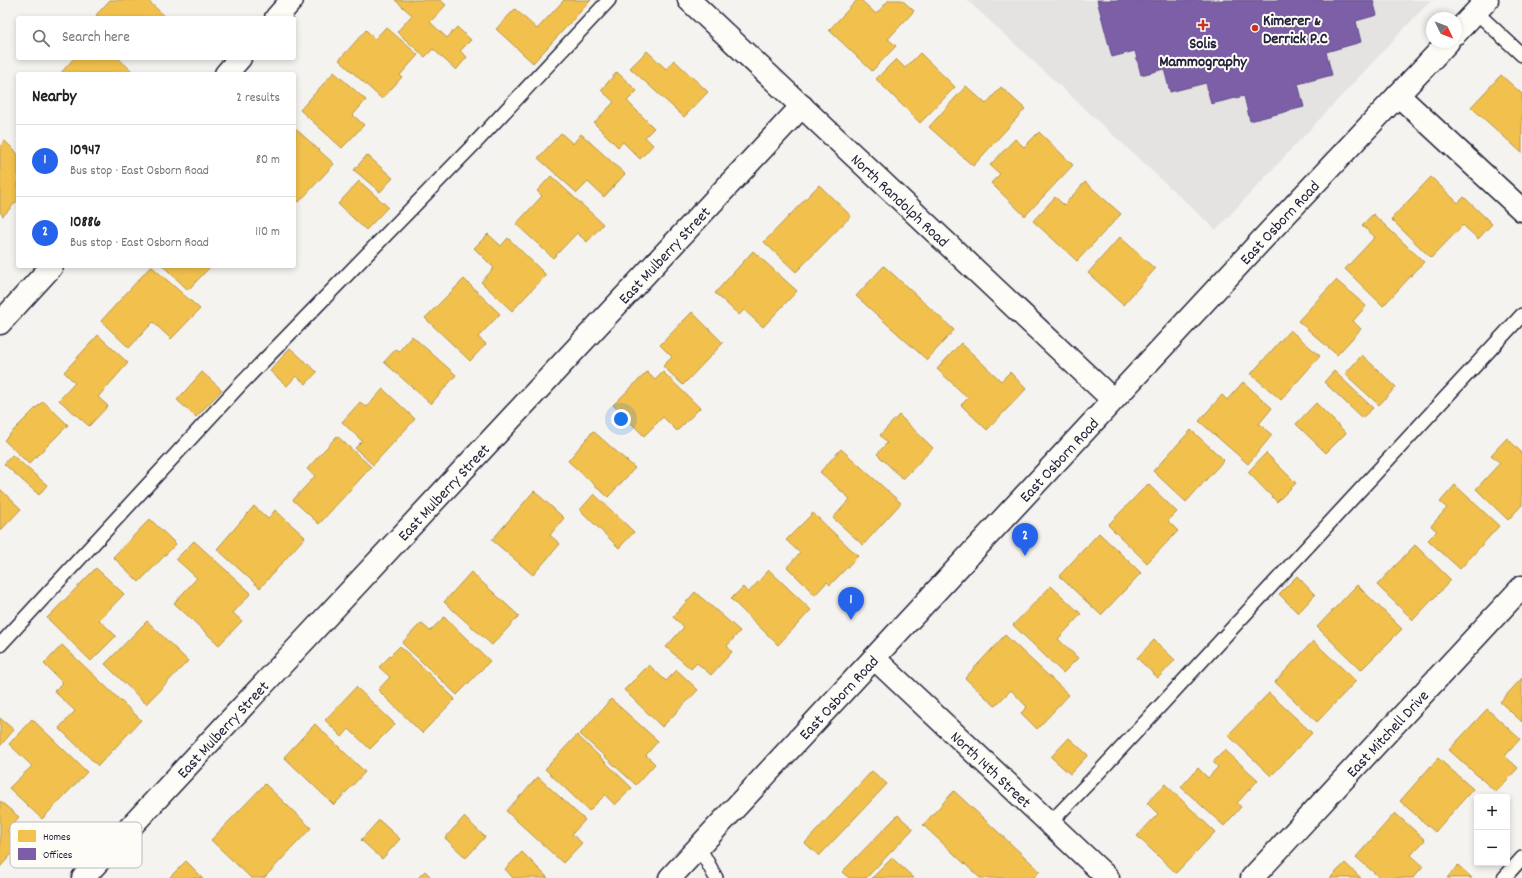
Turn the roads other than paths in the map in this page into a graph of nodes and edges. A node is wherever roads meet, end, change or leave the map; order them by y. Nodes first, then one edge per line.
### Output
1 (292, 0) edge
2 (609, 0) edge
3 (689, 0) edge
4 (1482, 6) edge
5 (278, 16) edge
6 (1462, 27) edge
7 (1442, 48) edge
8 (1522, 55) edge
9 (238, 60) edge
10 (228, 72) edge
11 (1398, 95) junction
12 (802, 106) junction
13 (1522, 210) edge
14 (50, 268) edge
15 (1522, 315) edge
16 (0, 323) edge
17 (1113, 400) junction
18 (1522, 587) edge
19 (0, 645) edge
20 (875, 659) junction
21 (135, 822) edge
22 (1049, 824) junction
23 (699, 847) junction
24 (1522, 858) edge
25 (92, 868) edge
26 (83, 878) edge
27 (670, 878) edge
28 (716, 878) edge
29 (1108, 878) edge
30 (1252, 878) edge
31 (1504, 878) edge

1 - 5 street
2 - 19 lane
3 - 12 street, North Randolph Road
4 - 6 street
4 - 8 lane
7 - 11 street, East Osborn Road
9 - 10 street
11 - 13 street
11 - 17 street, East Osborn Road
12 - 17 street, North Randolph Road
12 - 21 street, East Mulberry Street
14 - 16 street
15 - 22 lane
17 - 20 street, East Osborn Road
18 - 30 street, East Mitchell Drive
20 - 22 street, North 14th Street
20 - 23 street, East Osborn Road
22 - 29 street, North 14th Street
23 - 27 street, East Osborn Road
23 - 28 lane
24 - 31 lane
25 - 26 street, East Mulberry Street

